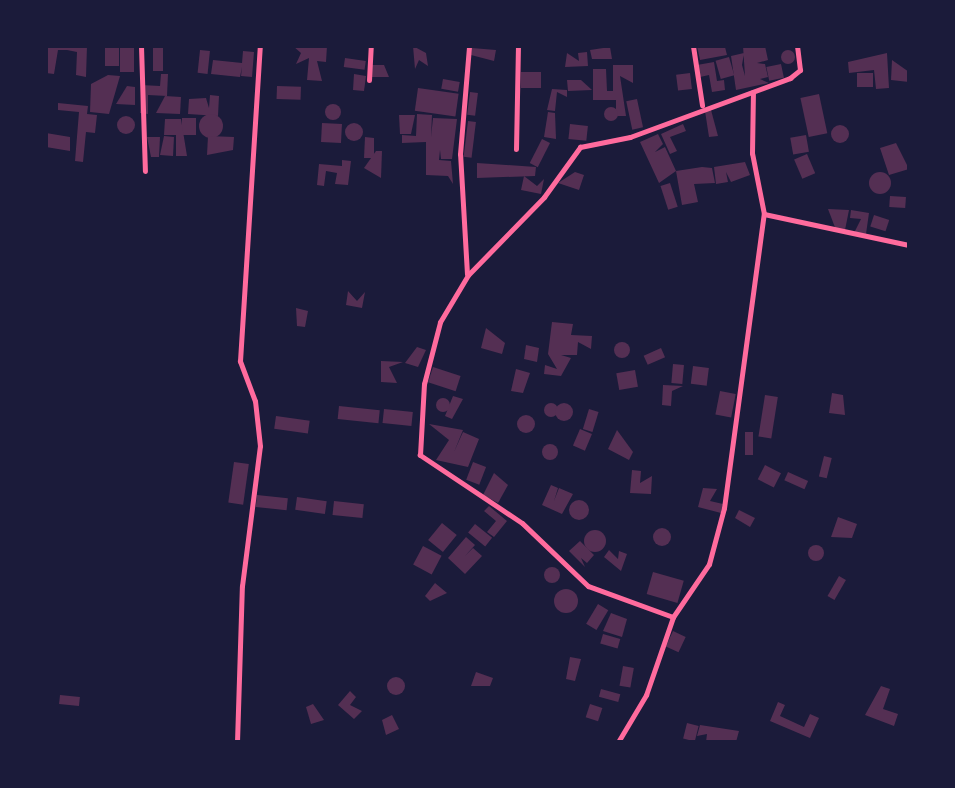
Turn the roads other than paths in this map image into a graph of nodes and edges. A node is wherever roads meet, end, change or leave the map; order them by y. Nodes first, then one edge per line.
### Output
1 (141, 46) edge
2 (260, 46) edge
3 (371, 46) edge
4 (469, 46) edge
5 (518, 46) edge
6 (693, 46) edge
7 (797, 46) edge
8 (369, 80) dead end
9 (753, 92) junction
10 (702, 105) junction
11 (516, 149) dead end
12 (145, 171) dead end
13 (764, 214) junction
14 (909, 245) edge
15 (468, 275) junction
16 (673, 617) junction
17 (237, 742) edge
18 (618, 742) edge

1 - 12 street
2 - 17 street
3 - 8 street
4 - 15 street
5 - 11 street
6 - 10 street
7 - 9 street
9 - 10 street
9 - 13 street
10 - 15 street
13 - 14 street
13 - 16 street
15 - 16 street
16 - 18 street

